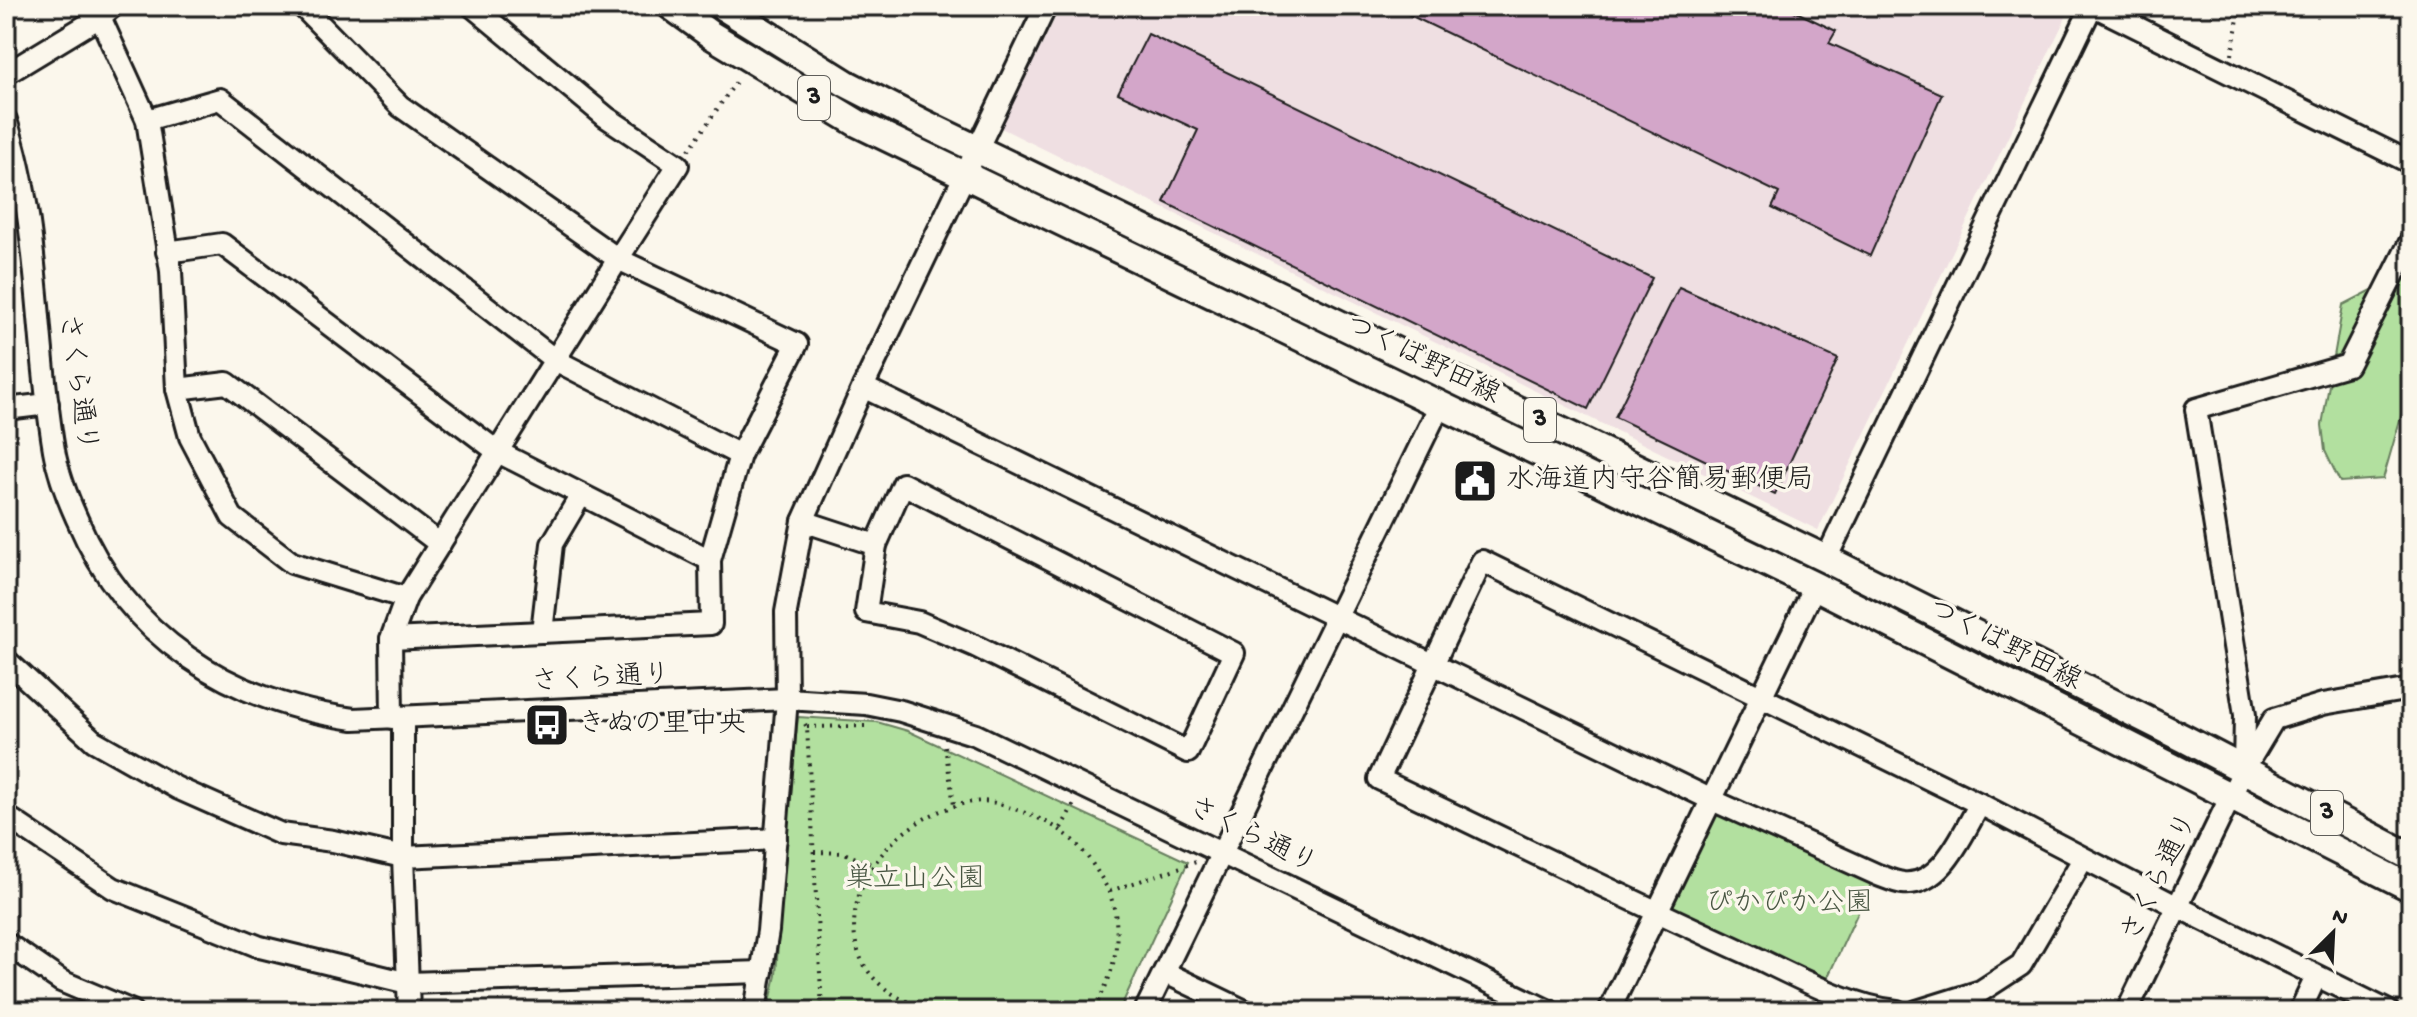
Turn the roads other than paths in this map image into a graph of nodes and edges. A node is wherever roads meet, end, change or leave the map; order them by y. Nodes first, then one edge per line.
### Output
1 (302, 6) edge
2 (472, 6) edge
3 (671, 6) edge
4 (722, 6) edge
5 (1046, 6) edge
6 (2093, 6) edge
7 (102, 10) edge
8 (6, 74) edge
9 (6, 120) edge
10 (147, 120) junction
11 (977, 149) junction
12 (2411, 163) edge
13 (965, 175) junction
14 (2411, 240) edge
15 (167, 252) junction
16 (618, 259) junction
17 (555, 360) junction
18 (863, 387) junction
19 (177, 389) junction
20 (48, 404) junction
21 (1440, 405) junction
22 (6, 409) edge
23 (498, 452) junction
24 (740, 455) junction
25 (581, 495) junction
26 (803, 521) junction
27 (440, 544) junction
28 (876, 545) junction
29 (1826, 559) junction
30 (710, 560) junction
31 (1815, 586) junction
32 (406, 598) junction
33 (1335, 617) junction
34 (542, 632) junction
35 (391, 639) junction
36 (6, 660) edge
37 (1432, 664) junction
38 (2411, 689) edge
39 (1762, 697) junction
40 (787, 699) junction
41 (398, 718) junction
42 (2244, 769) junction
43 (2231, 797) junction
44 (1712, 800) junction
45 (1980, 804) junction
46 (6, 816) edge
47 (776, 839) junction
48 (1221, 853) junction
49 (403, 857) junction
50 (2411, 857) edge
51 (2083, 859) junction
52 (2411, 888) edge
53 (2178, 907) junction
54 (1656, 912) junction
55 (6, 943) edge
56 (762, 972) junction
57 (1164, 972) junction
58 (2316, 977) junction
59 (408, 983) junction
60 (132, 1011) edge
61 (409, 1011) edge
62 (755, 1011) edge
63 (1145, 1011) edge
64 (1245, 1011) edge
65 (1549, 1011) edge
66 (1609, 1011) edge
67 (1897, 1011) edge
68 (1917, 1011) edge
69 (2127, 1011) edge
70 (2300, 1011) edge
71 (2388, 1011) edge

1 - 16 street
2 - 16 street
3 - 13 main road, つくば野田線 / 3
4 - 11 main road, つくば野田線 / 3
5 - 11 street
6 - 12 street
6 - 29 street
7 - 8 street
7 - 10 street
9 - 20 street, さくら通り
10 - 15 street
10 - 17 street
11 - 13 street
11 - 29 main road, つくば野田線 / 3
13 - 18 street
13 - 21 main road, つくば野田線 / 3
14 - 42 street
15 - 19 street
15 - 23 street
16 - 17 street
16 - 24 street
17 - 23 street
17 - 24 street
18 - 26 street
18 - 33 street
19 - 27 street
19 - 32 street
20 - 22 street
20 - 41 street, さくら通り
21 - 31 main road, つくば野田線 / 3
21 - 33 street
23 - 25 street
23 - 27 street
24 - 30 street
25 - 30 street
25 - 34 street
26 - 28 street
26 - 40 street
27 - 32 street
28 - 28 street
29 - 42 main road, つくば野田線 / 3
30 - 34 street
31 - 39 street
31 - 43 main road, つくば野田線 / 3
32 - 35 street
33 - 37 street
33 - 48 street
34 - 35 street
35 - 41 street
36 - 49 street
37 - 39 street
37 - 44 street
37 - 54 street
38 - 42 street, さくら通り
39 - 44 street
39 - 45 street
40 - 41 street, さくら通り
40 - 47 street
40 - 48 street, さくら通り
41 - 49 street
42 - 43 street, さくら通り
42 - 50 main road, つくば野田線 / 3
43 - 52 main road, つくば野田線 / 3
43 - 53 street, さくら通り
44 - 45 street
44 - 54 street
45 - 51 street
46 - 59 street
47 - 49 street
47 - 56 street
48 - 57 street
48 - 65 street, さくら通り
49 - 59 street
51 - 53 street
51 - 68 street
53 - 58 street
53 - 69 street, さくら通り
54 - 66 street
54 - 67 street
55 - 60 street
56 - 59 street
56 - 62 street
57 - 63 street
57 - 64 street
58 - 70 street
58 - 71 street
59 - 61 street

